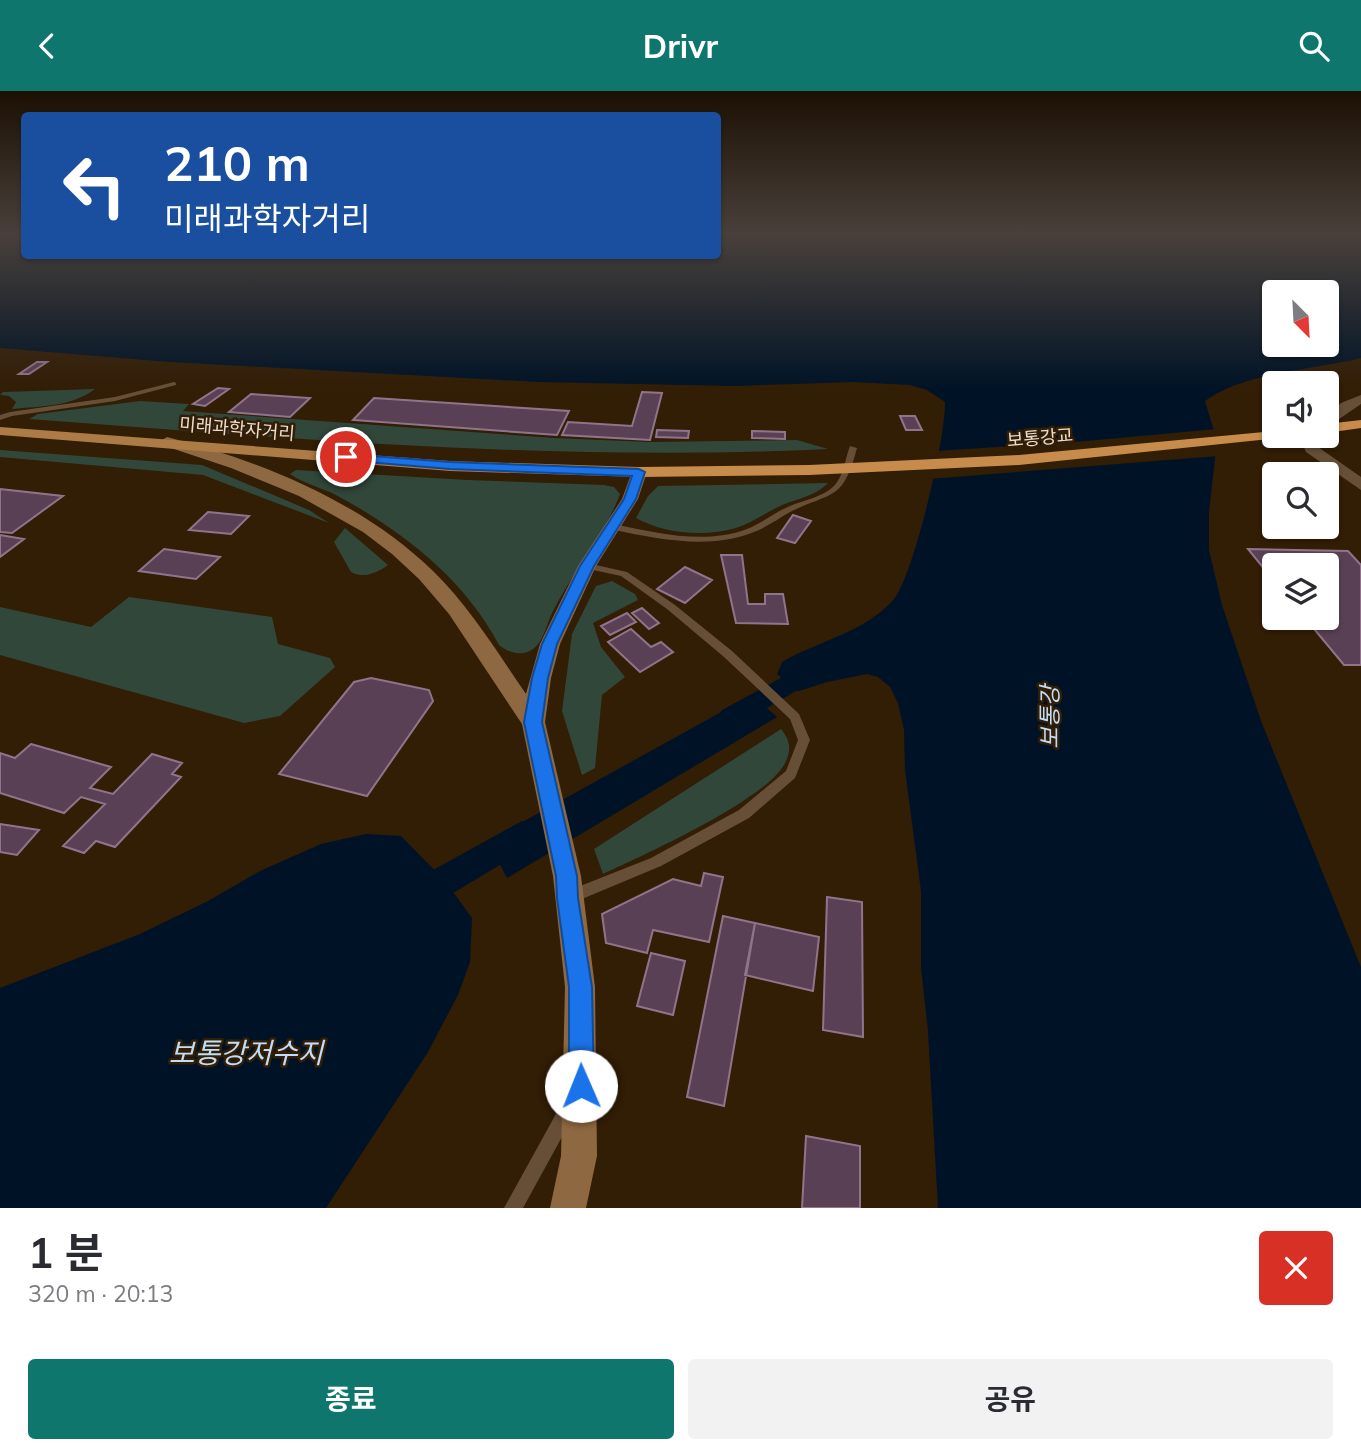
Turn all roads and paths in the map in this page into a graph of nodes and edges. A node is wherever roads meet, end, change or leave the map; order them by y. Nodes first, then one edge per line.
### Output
1 (174, 384) dead end
2 (1361, 399) edge
3 (1339, 413) edge
4 (0, 418) edge
5 (1361, 424) edge
6 (1339, 426) edge
7 (0, 431) edge
8 (1262, 436) edge
9 (165, 442) junction
10 (853, 448) dead end
11 (1311, 448) edge
12 (639, 472) junction
13 (1361, 485) edge
14 (614, 527) junction
15 (587, 566) junction
16 (533, 722) junction
17 (567, 887) junction
18 (581, 1086) junction
19 (513, 1208) edge
20 (568, 1208) edge

1 - 4 lane
2 - 3 street
5 - 6 highway
7 - 9 main road, 미래과학자거리
8 - 12 highway, 보통강교
9 - 12 main road, 미래과학자거리
9 - 16 main road
10 - 14 lane
11 - 13 street
12 - 14 main road
14 - 15 main road
15 - 16 main road
15 - 17 lane
16 - 17 main road
17 - 18 main road
18 - 19 lane
18 - 20 main road

